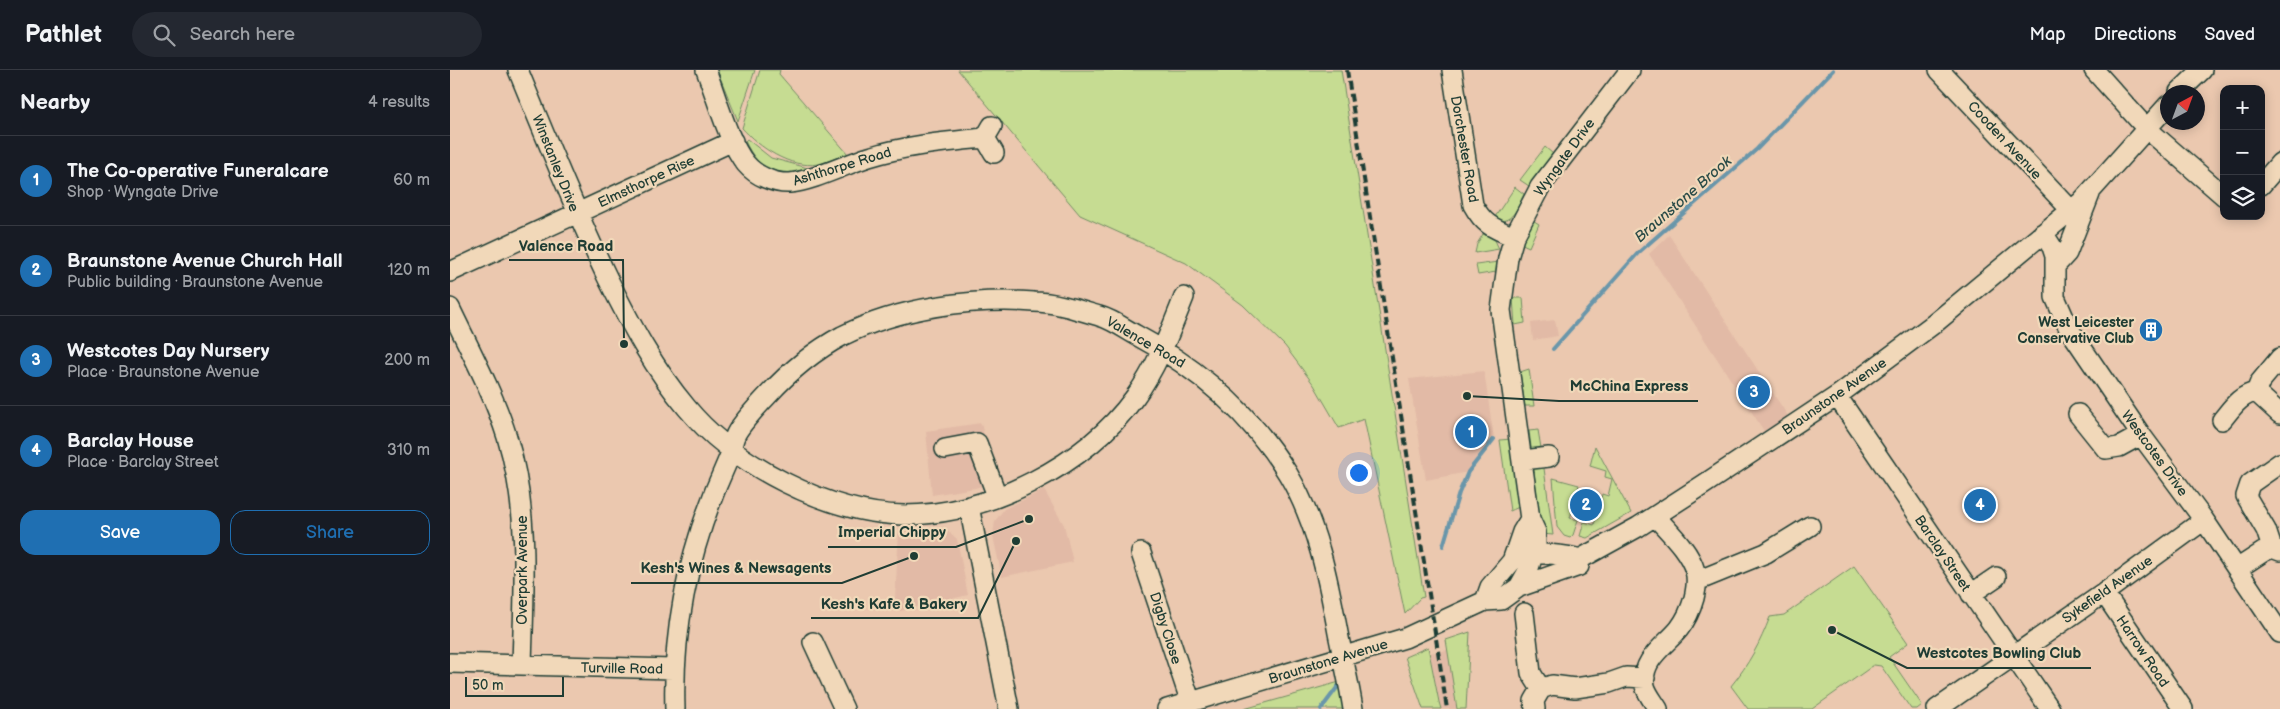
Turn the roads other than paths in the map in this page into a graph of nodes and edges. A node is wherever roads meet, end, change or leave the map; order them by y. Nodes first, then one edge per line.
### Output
1 (518, 70) edge
2 (706, 70) edge
3 (1452, 70) edge
4 (1630, 70) edge
5 (1939, 70) edge
6 (2094, 70) edge
7 (2202, 70) edge
8 (2186, 85) edge
9 (2160, 113) edge
10 (2146, 128) junction
11 (990, 139) dead end
12 (733, 141) junction
13 (2280, 163) edge
14 (2265, 180) edge
15 (2220, 192) edge
16 (2090, 193) junction
17 (2071, 210) junction
18 (576, 213) junction
19 (2043, 234) junction
20 (1514, 237) junction
21 (2056, 265) junction
22 (450, 272) edge
23 (1184, 297) dead end
24 (450, 308) edge
25 (1163, 349) junction
26 (2280, 358) edge
27 (2256, 392) junction
28 (1837, 396) junction
29 (2078, 414) dead end
30 (2280, 414) edge
31 (2222, 420) dead end
32 (2141, 435) junction
33 (945, 449) dead end
34 (732, 451) junction
35 (1550, 457) dead end
36 (1523, 460) junction
37 (2280, 463) edge
38 (997, 496) junction
39 (969, 506) junction
40 (1655, 516) junction
41 (2204, 520) junction
42 (1810, 526) dead end
43 (2276, 549) edge
44 (1141, 553) dead end
45 (1526, 555) junction
46 (1580, 559) junction
47 (2237, 569) junction
48 (1556, 576) junction
49 (1996, 577) dead end
50 (1697, 581) junction
51 (1519, 587) junction
52 (2104, 593) junction
53 (1971, 594) junction
54 (1484, 602) junction
55 (1524, 613) dead end
56 (2280, 633) edge
57 (813, 642) dead end
58 (2013, 655) junction
59 (1343, 657) junction
60 (450, 663) edge
61 (522, 665) junction
62 (673, 669) junction
63 (1645, 678) junction
64 (1541, 689) junction
65 (1191, 703) junction
66 (674, 709) edge
67 (844, 709) edge
68 (1009, 709) edge
69 (1167, 709) edge
70 (1353, 709) edge
71 (1535, 709) edge
72 (1658, 709) edge
73 (1937, 709) edge
74 (2050, 709) edge
75 (2183, 709) edge

1 - 18 street, Winstanley Drive
2 - 12 street, Ashthorpe Road
3 - 20 street, Dorchester Road
4 - 20 street, Wyngate Drive
5 - 17 street, Cooden Avenue
6 - 10 street
7 - 8 street
9 - 10 street
10 - 15 street
10 - 16 street
11 - 12 street, Ashthorpe Road
12 - 18 street, Elmsthorpe Rise
13 - 14 street
16 - 17 street
16 - 21 street
17 - 19 street, Braunstone Avenue
18 - 22 street, Elmsthorpe Rise
18 - 34 street, Winstanley Drive
19 - 21 street, Westcotes Drive
19 - 28 street, Braunstone Avenue
20 - 36 street, Wyngate Drive
21 - 32 street, Westcotes Drive
23 - 25 street, Winstanley Drive
24 - 61 street, Overpark Avenue
25 - 34 street, Valence Road
25 - 38 street, Winstanley Drive
25 - 59 street, Valence Road
26 - 27 street
27 - 30 street
27 - 31 street
28 - 40 street, Braunstone Avenue
28 - 53 street, Barclay Street
29 - 32 street
32 - 41 street, Westcotes Drive
33 - 38 street
34 - 39 street, Winstanley Drive
34 - 62 street, Valence Road
35 - 36 street
36 - 45 street, Wyngate Drive
37 - 43 street
38 - 39 street, Winstanley Drive
39 - 68 street
40 - 46 street, Braunstone Avenue
40 - 50 street
41 - 47 street, Westcotes Drive
41 - 52 street, Sykefield Avenue
42 - 50 street
43 - 47 street
44 - 65 street, Digby Close
45 - 46 street
45 - 48 street
45 - 51 street
45 - 54 street
46 - 48 street, Braunstone Avenue
47 - 56 street, Westcotes Drive
48 - 51 street, Braunstone Avenue
49 - 53 street
50 - 63 street
51 - 54 street, Braunstone Avenue
52 - 58 street, Sykefield Avenue
52 - 75 street, Harrow Road
53 - 58 street, Barclay Street
54 - 59 street, Braunstone Avenue
55 - 64 street
57 - 67 street
58 - 73 street, Sykefield Avenue
58 - 74 street, Barclay Street
59 - 65 street, Braunstone Avenue
59 - 70 street, Valence Road
60 - 61 street, Turville Road
61 - 62 street, Turville Road
62 - 66 street, Valence Road
63 - 64 street
63 - 72 street
64 - 71 street
65 - 69 street, Braunstone Avenue

